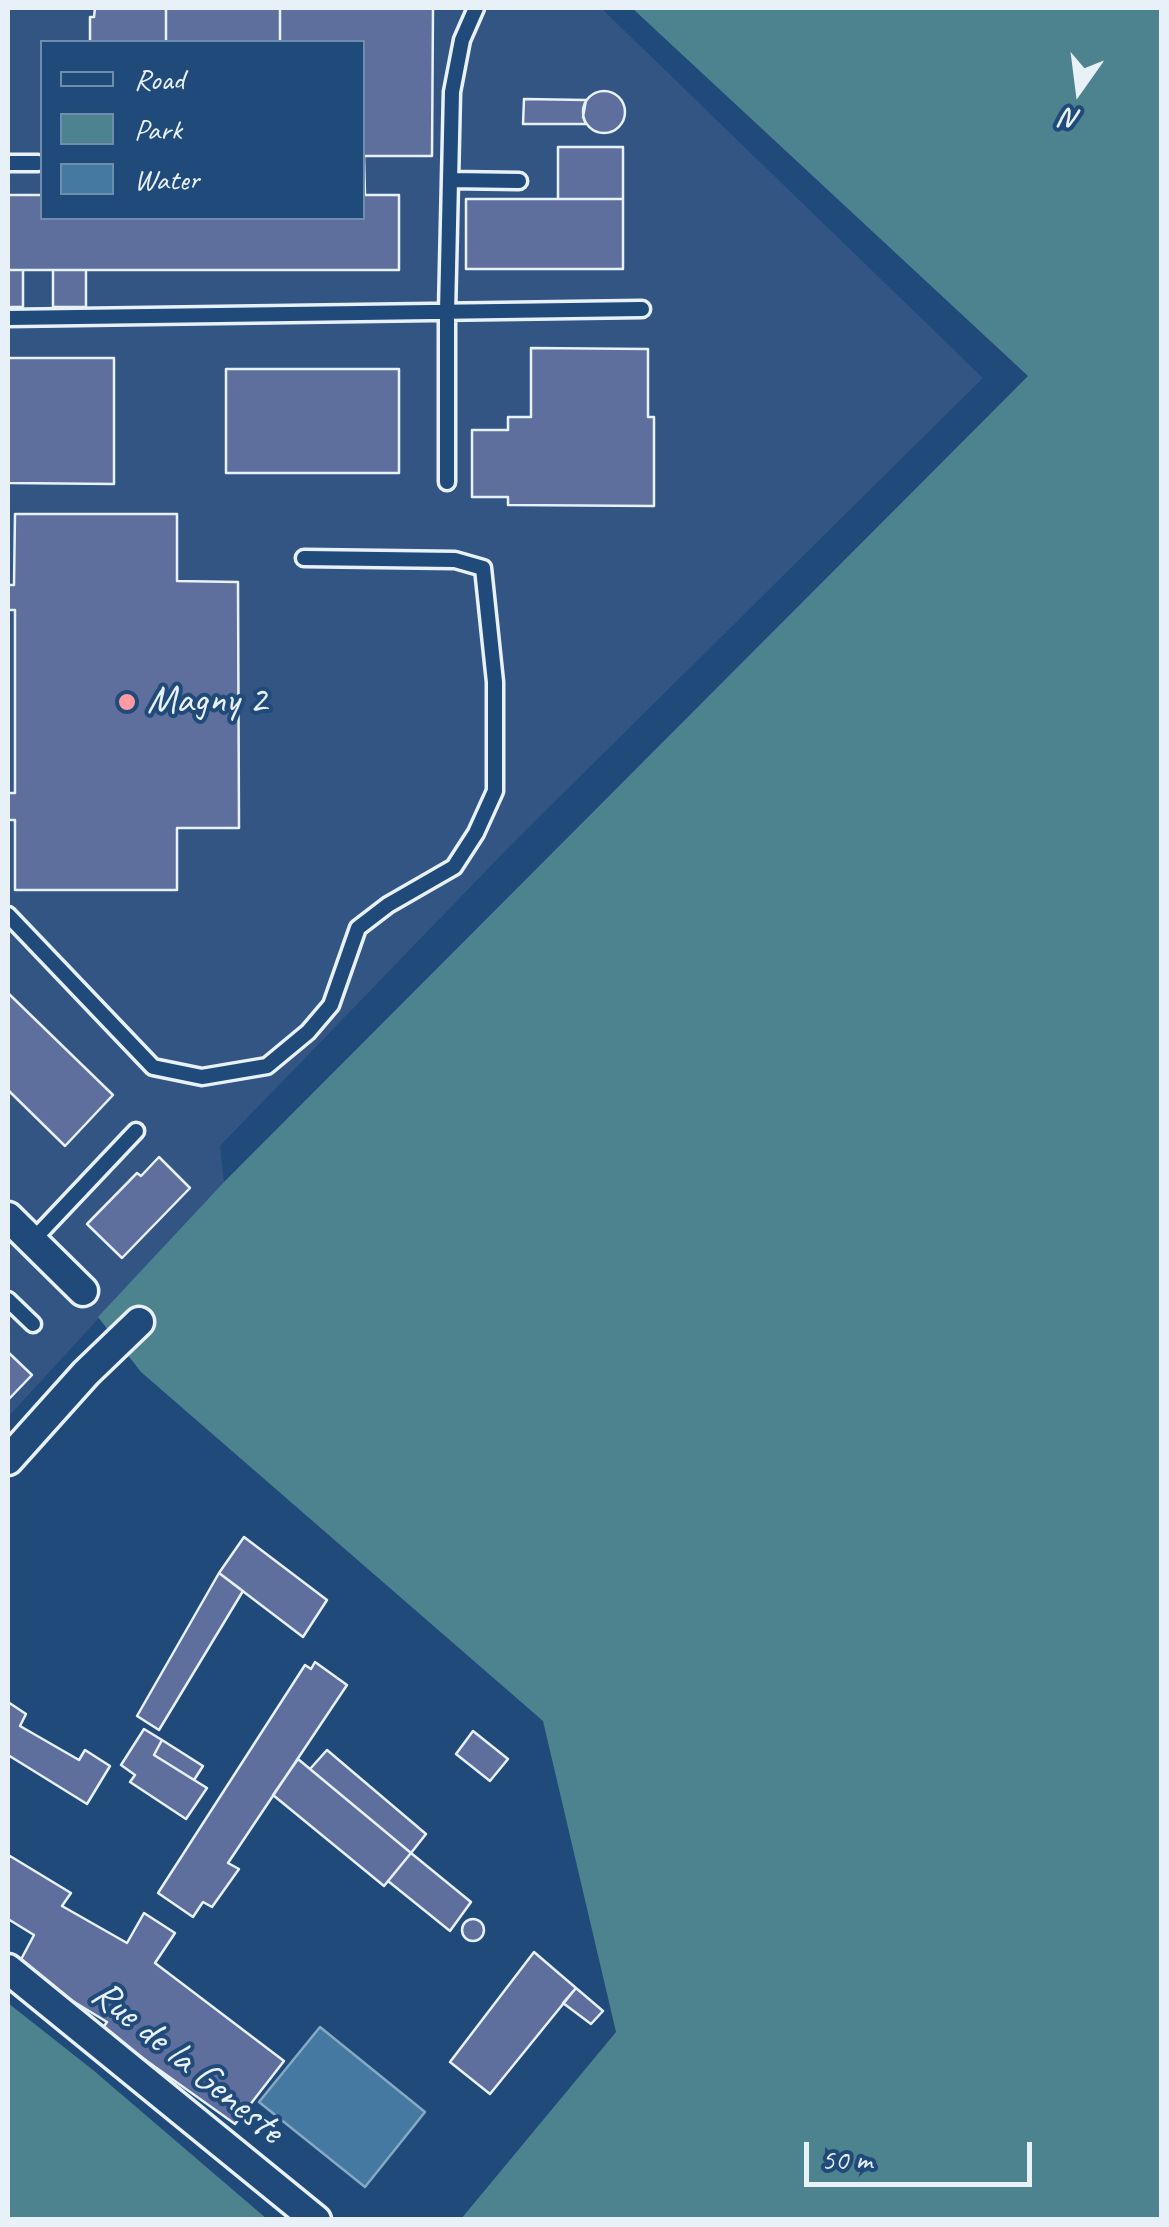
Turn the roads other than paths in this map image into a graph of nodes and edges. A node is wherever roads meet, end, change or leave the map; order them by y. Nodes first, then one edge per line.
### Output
1 (476, 8) edge
2 (8, 163) edge
3 (38, 163) dead end
4 (450, 180) junction
5 (519, 181) dead end
6 (642, 310) dead end
7 (448, 312) junction
8 (8, 318) edge
9 (447, 482) dead end
10 (304, 558) dead end
11 (8, 915) edge
12 (136, 1131) dead end
13 (8, 1217) edge
14 (32, 1241) junction
15 (83, 1292) dead end
16 (8, 1300) edge
17 (138, 1322) dead end
18 (34, 1324) dead end
19 (8, 1460) edge
20 (8, 1969) edge
21 (316, 2220) edge

1 - 4 lane
2 - 3 lane
4 - 5 lane
4 - 7 lane
6 - 7 lane
7 - 8 lane
7 - 9 lane
10 - 11 lane
12 - 14 lane
13 - 14 street
14 - 15 street
16 - 18 lane
17 - 19 street
20 - 21 street, Rue de la Geneste

